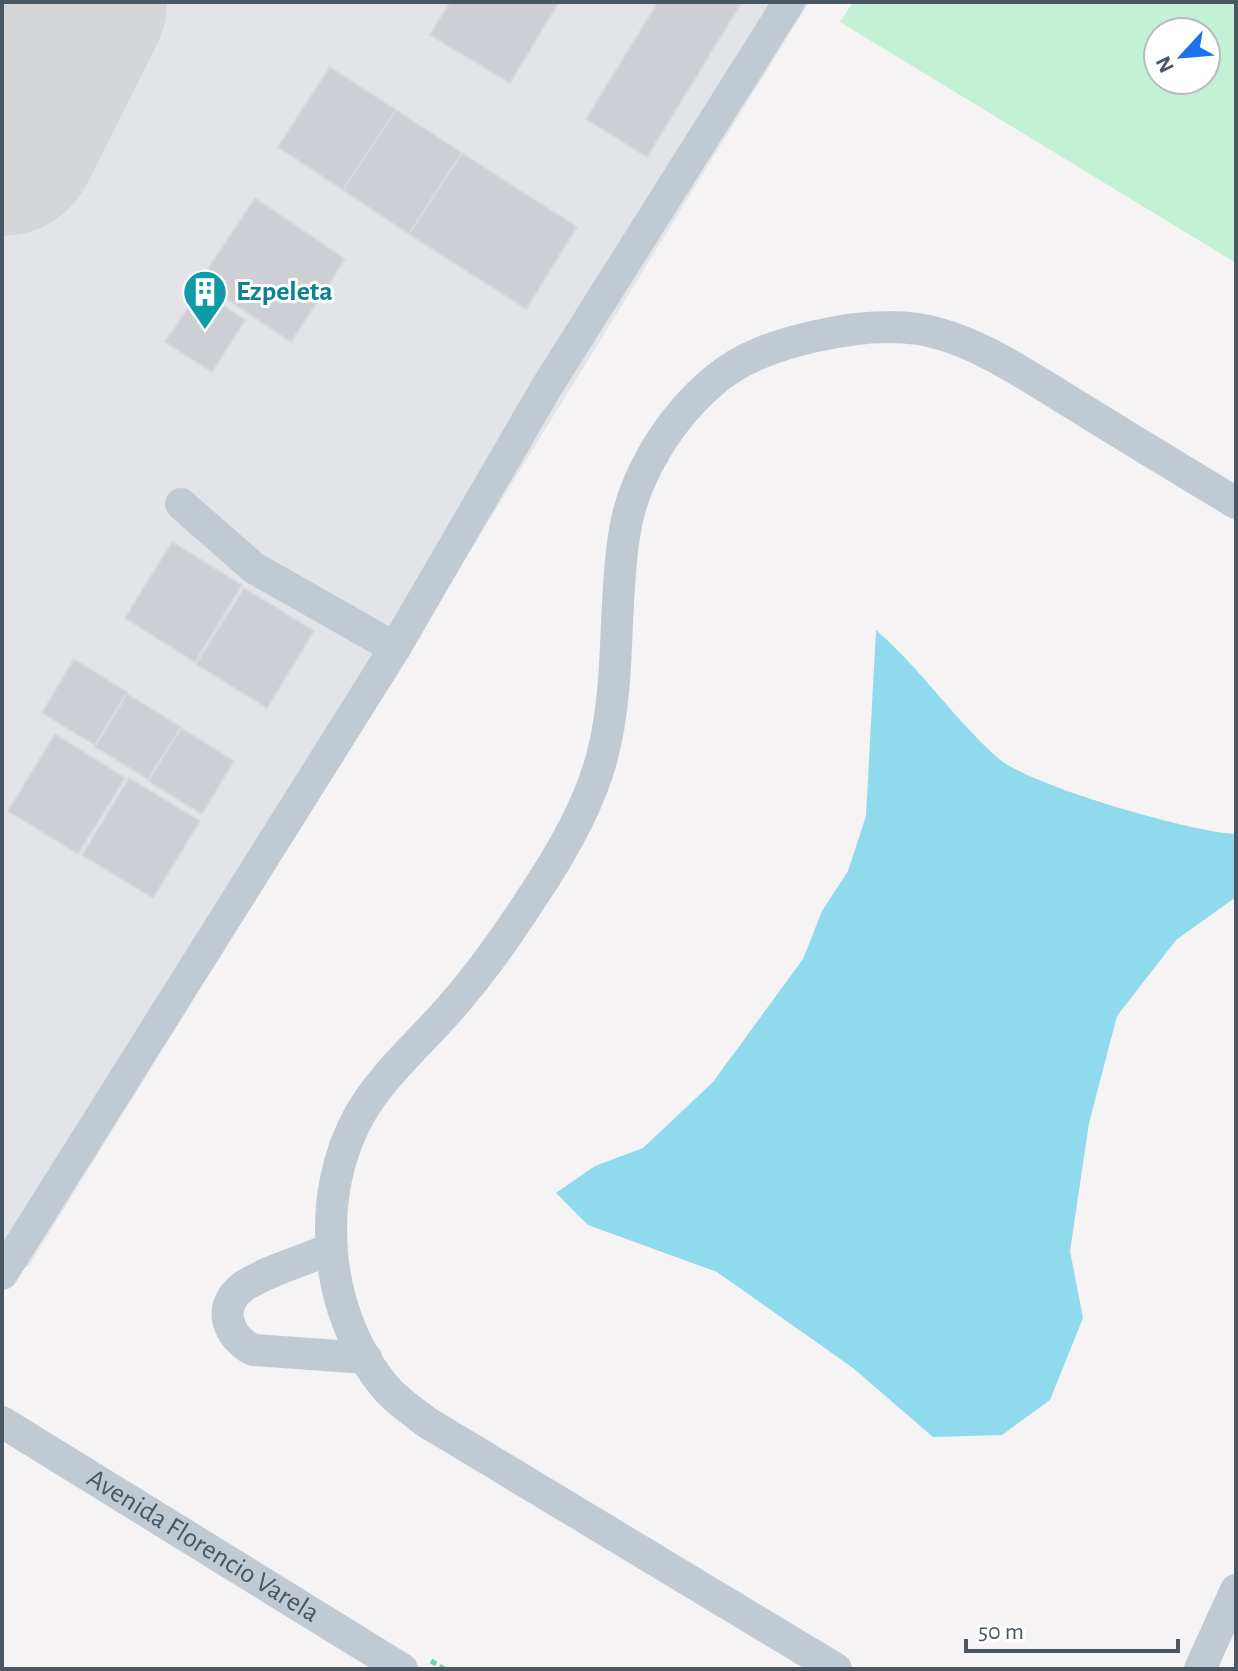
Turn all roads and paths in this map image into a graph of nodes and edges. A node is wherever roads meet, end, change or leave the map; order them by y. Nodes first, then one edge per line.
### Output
1 (789, 2) edge
2 (1236, 503) edge
3 (181, 504) dead end
4 (395, 648) junction
5 (330, 1249) junction
6 (2, 1274) edge
7 (366, 1358) junction
8 (2, 1422) edge
9 (1236, 1590) edge
10 (402, 1669) edge
11 (836, 1669) edge
12 (1200, 1669) edge

1 - 4 street
2 - 5 street
3 - 4 street
4 - 6 street
5 - 7 street
5 - 7 street
7 - 11 street
8 - 10 street, Avenida Florencio Varela
9 - 12 street

